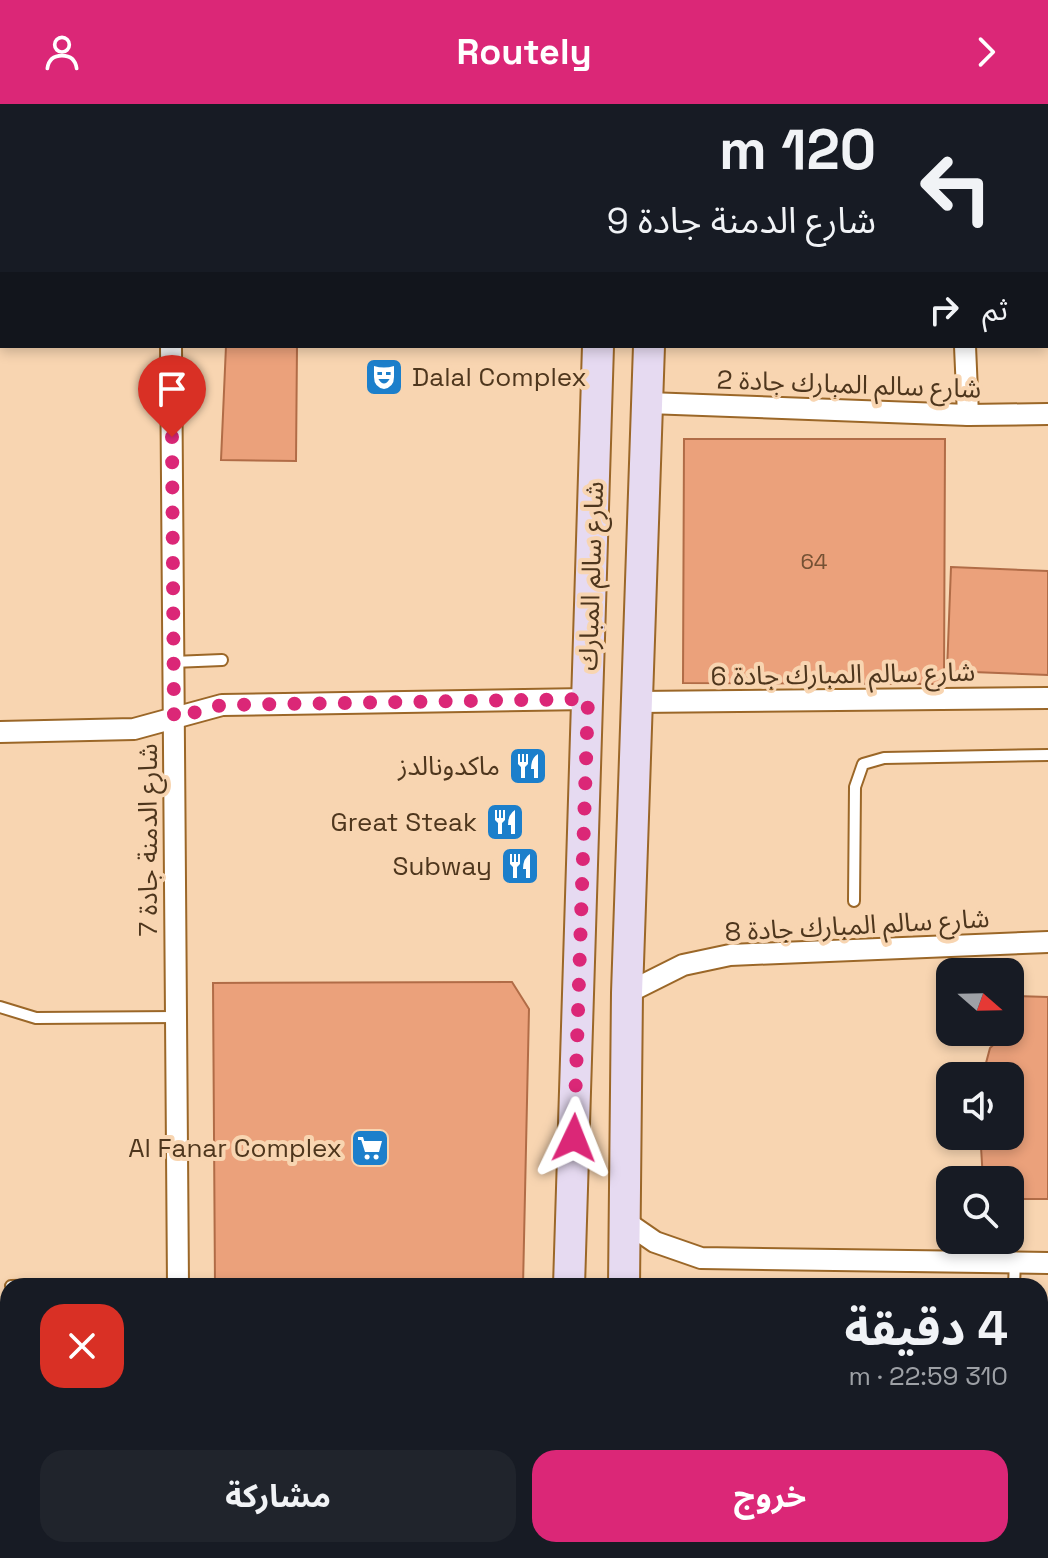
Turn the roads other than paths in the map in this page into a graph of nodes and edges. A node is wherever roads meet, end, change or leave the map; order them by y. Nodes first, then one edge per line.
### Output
1 (171, 348) edge
2 (598, 348) edge
3 (649, 348) edge
4 (965, 348) edge
5 (648, 403) junction
6 (1048, 414) edge
7 (968, 415) junction
8 (222, 660) dead end
9 (173, 662) junction
10 (1048, 698) edge
11 (588, 699) junction
12 (638, 702) junction
13 (174, 718) junction
14 (0, 732) edge
15 (1048, 755) edge
16 (854, 901) dead end
17 (1048, 942) edge
18 (627, 993) junction
19 (0, 1007) edge
20 (176, 1017) junction
21 (626, 1222) junction
22 (1015, 1261) junction
23 (1048, 1263) edge
24 (178, 1278) edge
25 (569, 1278) edge
26 (624, 1278) edge
27 (1014, 1278) edge

1 - 9 street, شارع الدمنة جادة 7
2 - 11 main road, شارع سالم المبارك
3 - 5 main road, شارع سالم المبارك
4 - 7 street
5 - 7 street, شارع سالم المبارك جادة 2
5 - 12 main road, شارع سالم المبارك
6 - 7 street, شارع سالم المبارك جادة 2
8 - 9 lane
9 - 13 street, شارع الدمنة جادة 7
10 - 12 street, شارع سالم المبارك جادة 6
11 - 13 street
11 - 25 main road, شارع سالم المبارك
12 - 18 main road, شارع سالم المبارك
13 - 14 street
13 - 20 street, شارع الدمنة جادة 7
15 - 16 lane
17 - 18 street, شارع سالم المبارك جادة 8
18 - 21 main road, شارع سالم المبارك
19 - 20 lane
20 - 24 street, شارع الدمنة جادة 7
21 - 22 street
21 - 26 main road, شارع سالم المبارك
22 - 23 street
22 - 27 lane

